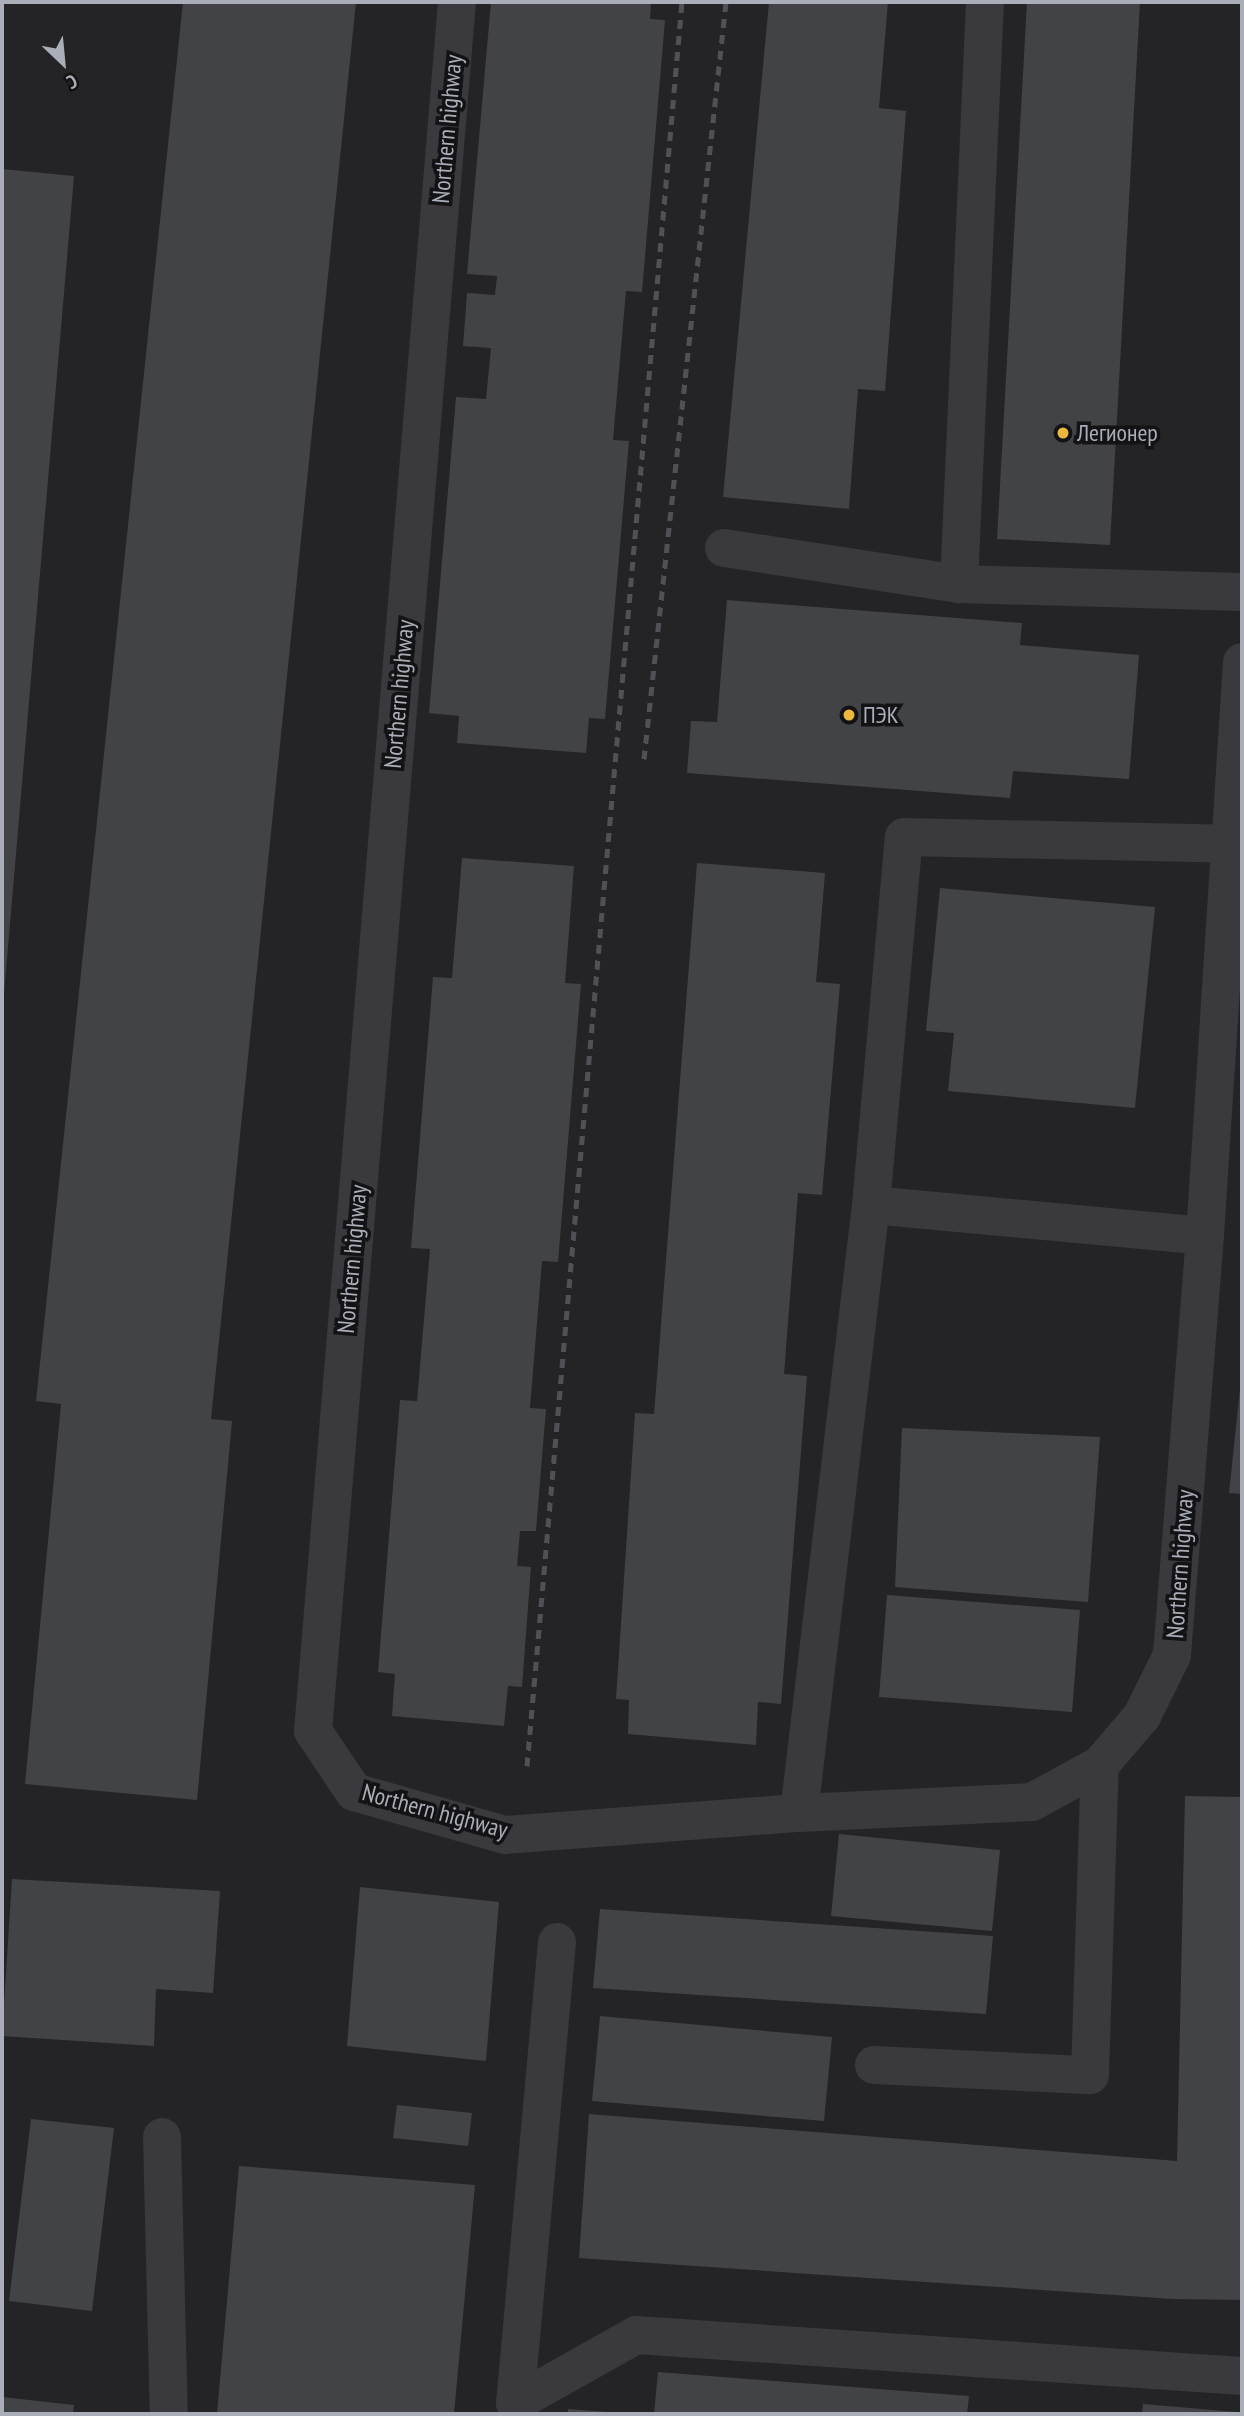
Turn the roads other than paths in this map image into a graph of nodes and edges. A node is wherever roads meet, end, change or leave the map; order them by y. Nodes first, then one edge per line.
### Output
1 (457, 2) edge
2 (985, 2) edge
3 (724, 548) dead end
4 (959, 584) junction
5 (1242, 593) edge
6 (1242, 662) edge
7 (1237, 844) edge
8 (871, 1205) junction
9 (1205, 1236) junction
10 (1100, 1765) junction
11 (799, 1813) junction
12 (557, 1942) dead end
13 (874, 2066) dead end
14 (162, 2137) dead end
15 (1242, 2376) edge
16 (515, 2409) edge
17 (169, 2414) edge

1 - 11 lane, Northern highway
2 - 4 lane
3 - 4 lane
4 - 5 lane
6 - 7 lane, Northern highway
7 - 8 lane
7 - 9 lane, Northern highway
8 - 9 lane
8 - 11 lane
9 - 10 lane, Northern highway
10 - 11 lane, Northern highway
10 - 13 lane
12 - 16 lane
14 - 17 lane
15 - 16 lane

